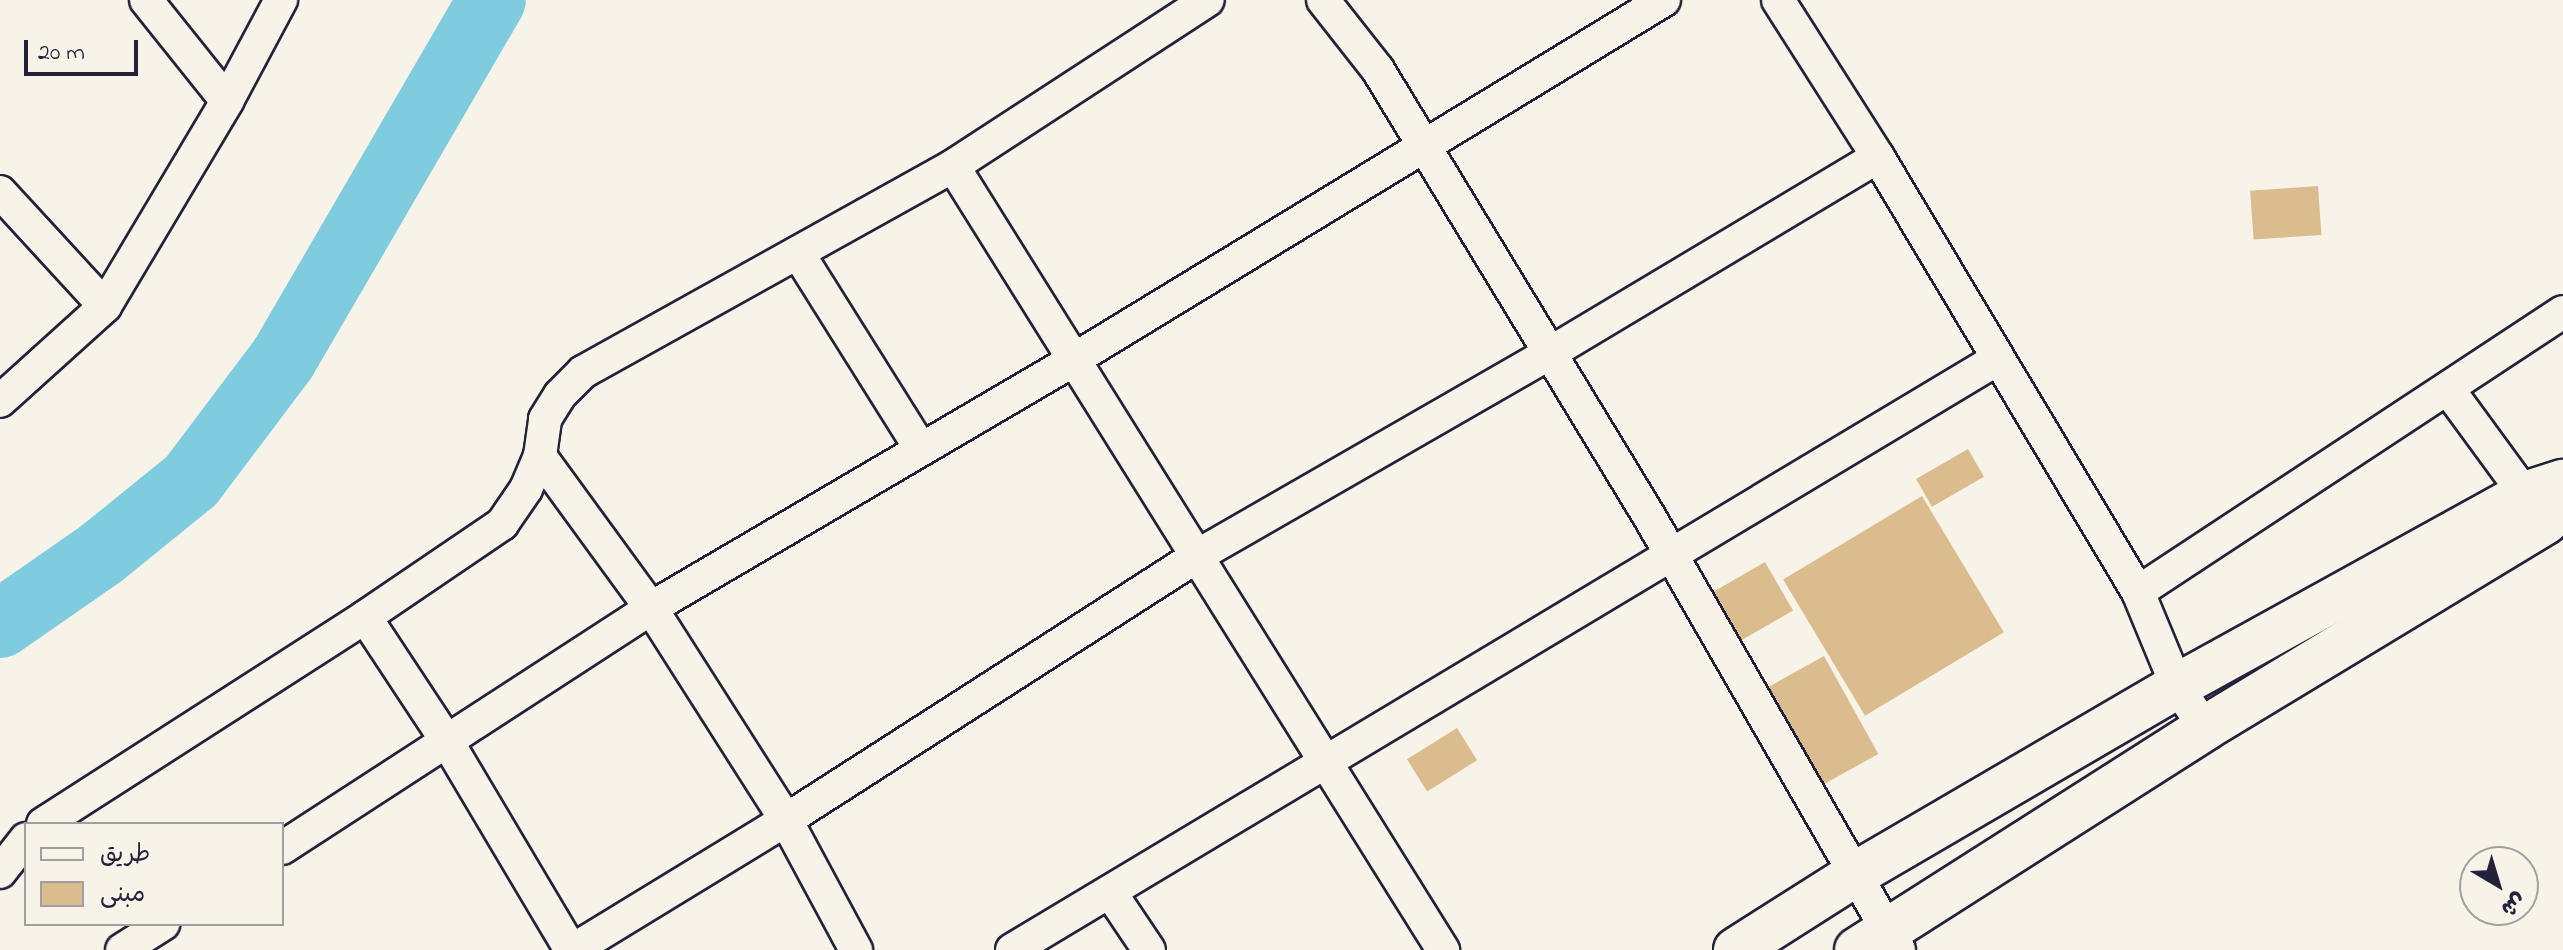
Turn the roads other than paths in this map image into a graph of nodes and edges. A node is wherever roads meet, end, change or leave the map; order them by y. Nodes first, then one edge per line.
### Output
1 (146, 0) edge
2 (281, 0) edge
3 (1208, 0) edge
4 (1323, 0) edge
5 (1664, 0) edge
6 (1778, 0) edge
7 (227, 101) junction
8 (1425, 147) junction
9 (1878, 157) junction
10 (953, 166) junction
11 (0, 192) edge
12 (798, 253) junction
13 (105, 306) junction
14 (2563, 312) edge
15 (1550, 353) junction
16 (1073, 360) junction
17 (1996, 360) junction
18 (2448, 389) junction
19 (0, 401) edge
20 (921, 449) junction
21 (540, 456) junction
22 (2549, 501) edge
23 (1197, 556) junction
24 (1672, 557) junction
25 (2138, 592) junction
26 (651, 608) junction
27 (365, 617) junction
28 (2177, 686) junction
29 (2205, 728) junction
30 (448, 743) junction
31 (1327, 763) junction
32 (786, 820) junction
33 (46, 822) edge
34 (24, 842) edge
35 (284, 847) edge
36 (0, 872) edge
37 (1854, 875) junction
38 (1110, 892) junction
39 (160, 926) edge
40 (1881, 944) edge
41 (122, 950) edge
42 (572, 950) edge
43 (856, 950) edge
44 (1012, 950) edge
45 (1149, 950) edge
46 (1443, 950) edge
47 (1736, 950) edge

1 - 7 street
2 - 7 street
3 - 10 street
4 - 8 street
5 - 8 street
6 - 9 street
7 - 13 street
8 - 15 street
8 - 16 street
9 - 15 street
9 - 17 street
10 - 12 street
10 - 16 street
11 - 13 street
12 - 20 street
12 - 21 street
13 - 19 street
14 - 18 street
15 - 23 street
15 - 24 street
16 - 20 street
16 - 23 street
17 - 24 street
17 - 25 street
18 - 22 street
18 - 25 street
20 - 26 street
21 - 26 street
21 - 27 street
22 - 28 main road
22 - 29 main road
23 - 31 street
23 - 32 street
24 - 31 street
24 - 37 street
25 - 28 street
26 - 30 street
26 - 32 street
27 - 30 street
27 - 33 street
28 - 29 street
28 - 37 main road
29 - 40 main road
30 - 35 street
30 - 42 street
31 - 38 street
31 - 46 street
32 - 42 street
32 - 43 street
34 - 36 street
37 - 40 street
37 - 47 main road
38 - 44 street
38 - 45 street
39 - 41 street

